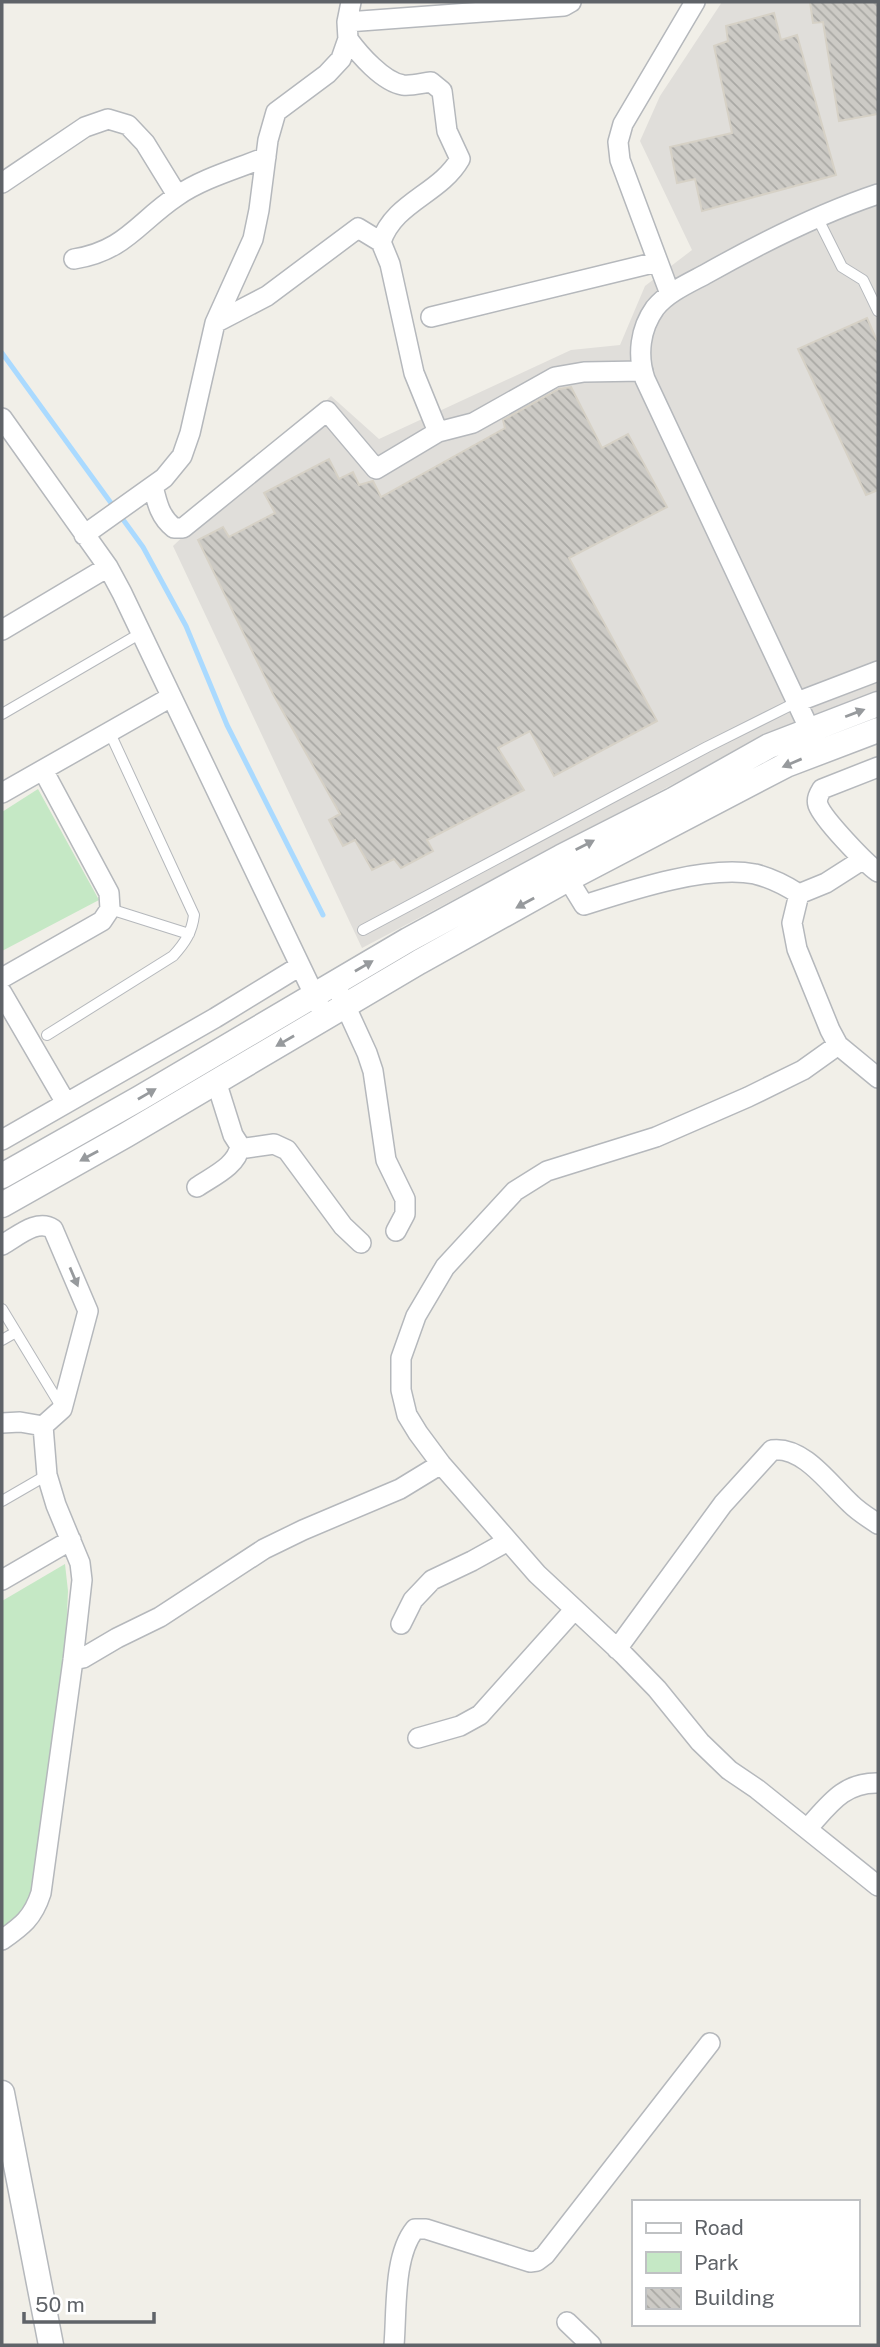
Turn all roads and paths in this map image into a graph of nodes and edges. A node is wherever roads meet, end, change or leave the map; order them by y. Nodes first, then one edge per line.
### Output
1 (351, 2) edge
2 (571, 2) edge
3 (695, 2) edge
4 (347, 31) junction
5 (266, 157) junction
6 (2, 183) edge
7 (878, 194) edge
8 (177, 195) junction
9 (818, 219) junction
10 (381, 242) junction
11 (74, 259) dead end
12 (657, 262) junction
13 (670, 294) junction
14 (878, 310) edge
15 (431, 317) dead end
16 (215, 323) junction
17 (643, 371) junction
18 (2, 418) edge
19 (438, 432) junction
20 (148, 490) junction
21 (90, 530) junction
22 (107, 567) junction
23 (2, 630) edge
24 (141, 633) junction
25 (878, 671) edge
26 (171, 697) junction
27 (797, 702) junction
28 (878, 704) edge
29 (2, 713) edge
30 (878, 730) edge
31 (109, 732) junction
32 (815, 741) junction
33 (878, 767) edge
34 (43, 770) junction
35 (2, 793) edge
36 (862, 860) junction
37 (878, 872) edge
38 (568, 879) junction
39 (799, 894) junction
40 (110, 909) junction
41 (363, 930) dead end
42 (189, 934) junction
43 (300, 966) junction
44 (2, 978) edge
45 (2, 993) edge
46 (330, 1000) junction
47 (47, 1035) dead end
48 (838, 1045) junction
49 (878, 1078) edge
50 (216, 1081) junction
51 (66, 1103) junction
52 (2, 1140) edge
53 (240, 1146) junction
54 (2, 1175) edge
55 (197, 1187) dead end
56 (2, 1205) edge
57 (396, 1231) dead end
58 (361, 1243) dead end
59 (2, 1245) edge
60 (2, 1309) edge
61 (16, 1332) junction
62 (2, 1340) edge
63 (62, 1409) junction
64 (2, 1423) edge
65 (43, 1426) junction
66 (441, 1464) junction
67 (47, 1475) junction
68 (2, 1501) edge
69 (878, 1524) edge
70 (71, 1540) junction
71 (508, 1541) junction
72 (2, 1580) edge
73 (574, 1610) junction
74 (401, 1624) dead end
75 (617, 1648) junction
76 (73, 1660) junction
77 (418, 1738) dead end
78 (878, 1783) edge
79 (807, 1829) junction
80 (878, 1886) edge
81 (2, 1940) edge
82 (709, 2043) dead end
83 (2, 2093) edge
84 (567, 2322) dead end
85 (51, 2345) edge
86 (394, 2345) edge
87 (591, 2345) edge

1 - 4 street
2 - 4 street
3 - 12 street
4 - 5 street
4 - 10 street
5 - 8 street
5 - 16 street
6 - 8 street
7 - 9 street
8 - 11 street
9 - 13 street
9 - 14 lane
10 - 16 street
10 - 19 street
12 - 13 street
12 - 15 street
13 - 17 street
16 - 20 street
17 - 19 street
17 - 27 street
18 - 21 street
19 - 20 street
20 - 21 street
21 - 22 street
22 - 23 street
22 - 24 street
24 - 26 street
24 - 29 lane
25 - 27 street
26 - 31 street
26 - 43 street
27 - 32 street
27 - 41 lane
32 -> 28 street
30 - 32 street
31 - 34 street
31 - 42 lane
32 -> 38 street
46 -> 32 street
33 - 36 street
34 - 35 street
34 - 40 street
36 - 37 street
36 - 39 street
38 - 39 street
38 -> 46 street
39 - 48 street
40 - 42 lane
40 - 44 street
42 - 47 lane
43 - 46 street
43 - 51 street
45 - 51 street
46 -> 50 street
54 -> 46 street
46 - 57 street
48 - 49 street
48 - 66 street
50 - 53 street
50 -> 56 street
51 - 52 street
53 - 55 street
53 - 58 street
59 -> 63 street
60 - 61 lane
61 - 62 lane
61 - 63 lane
63 - 65 street
64 - 65 street
65 - 67 street
66 - 71 street
66 - 76 street
67 - 68 lane
67 - 70 street
69 - 75 street
70 - 72 street
70 - 76 street
71 - 73 street
71 - 74 street
73 - 75 street
73 - 77 street
75 - 79 street
76 - 81 street
78 - 79 street
79 - 80 street
82 - 86 street
83 - 85 street
84 - 87 street

